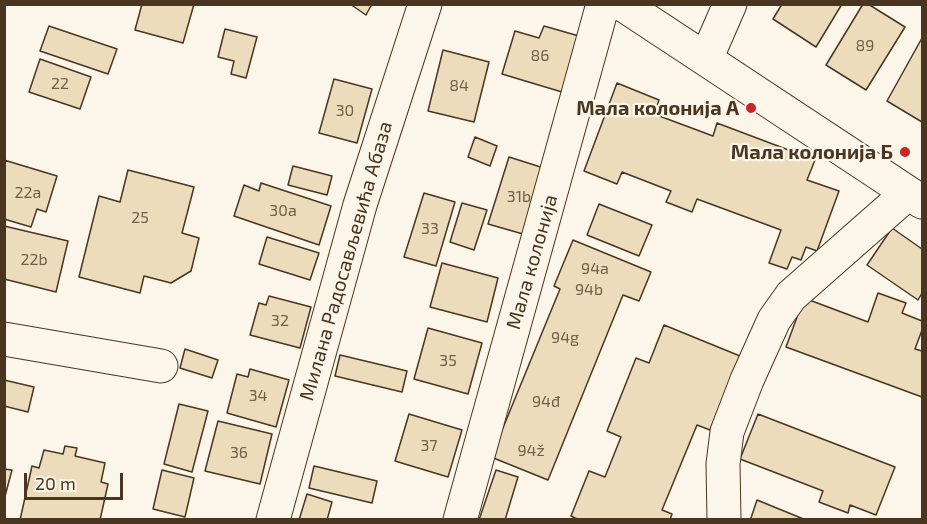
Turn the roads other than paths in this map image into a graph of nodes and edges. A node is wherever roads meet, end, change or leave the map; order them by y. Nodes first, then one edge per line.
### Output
1 (425, 4) edge
2 (603, 4) edge
3 (622, 4) edge
4 (730, 4) edge
5 (706, 59) junction
6 (915, 198) edge
7 (4, 339) edge
8 (161, 366) dead end
9 (273, 519) edge
10 (460, 519) edge
11 (724, 519) edge

1 - 9 street, Милана Радосављевића Абаза
2 - 10 street, Мала колонија
3 - 5 street
4 - 5 street
5 - 6 street
6 - 11 street
7 - 8 street

